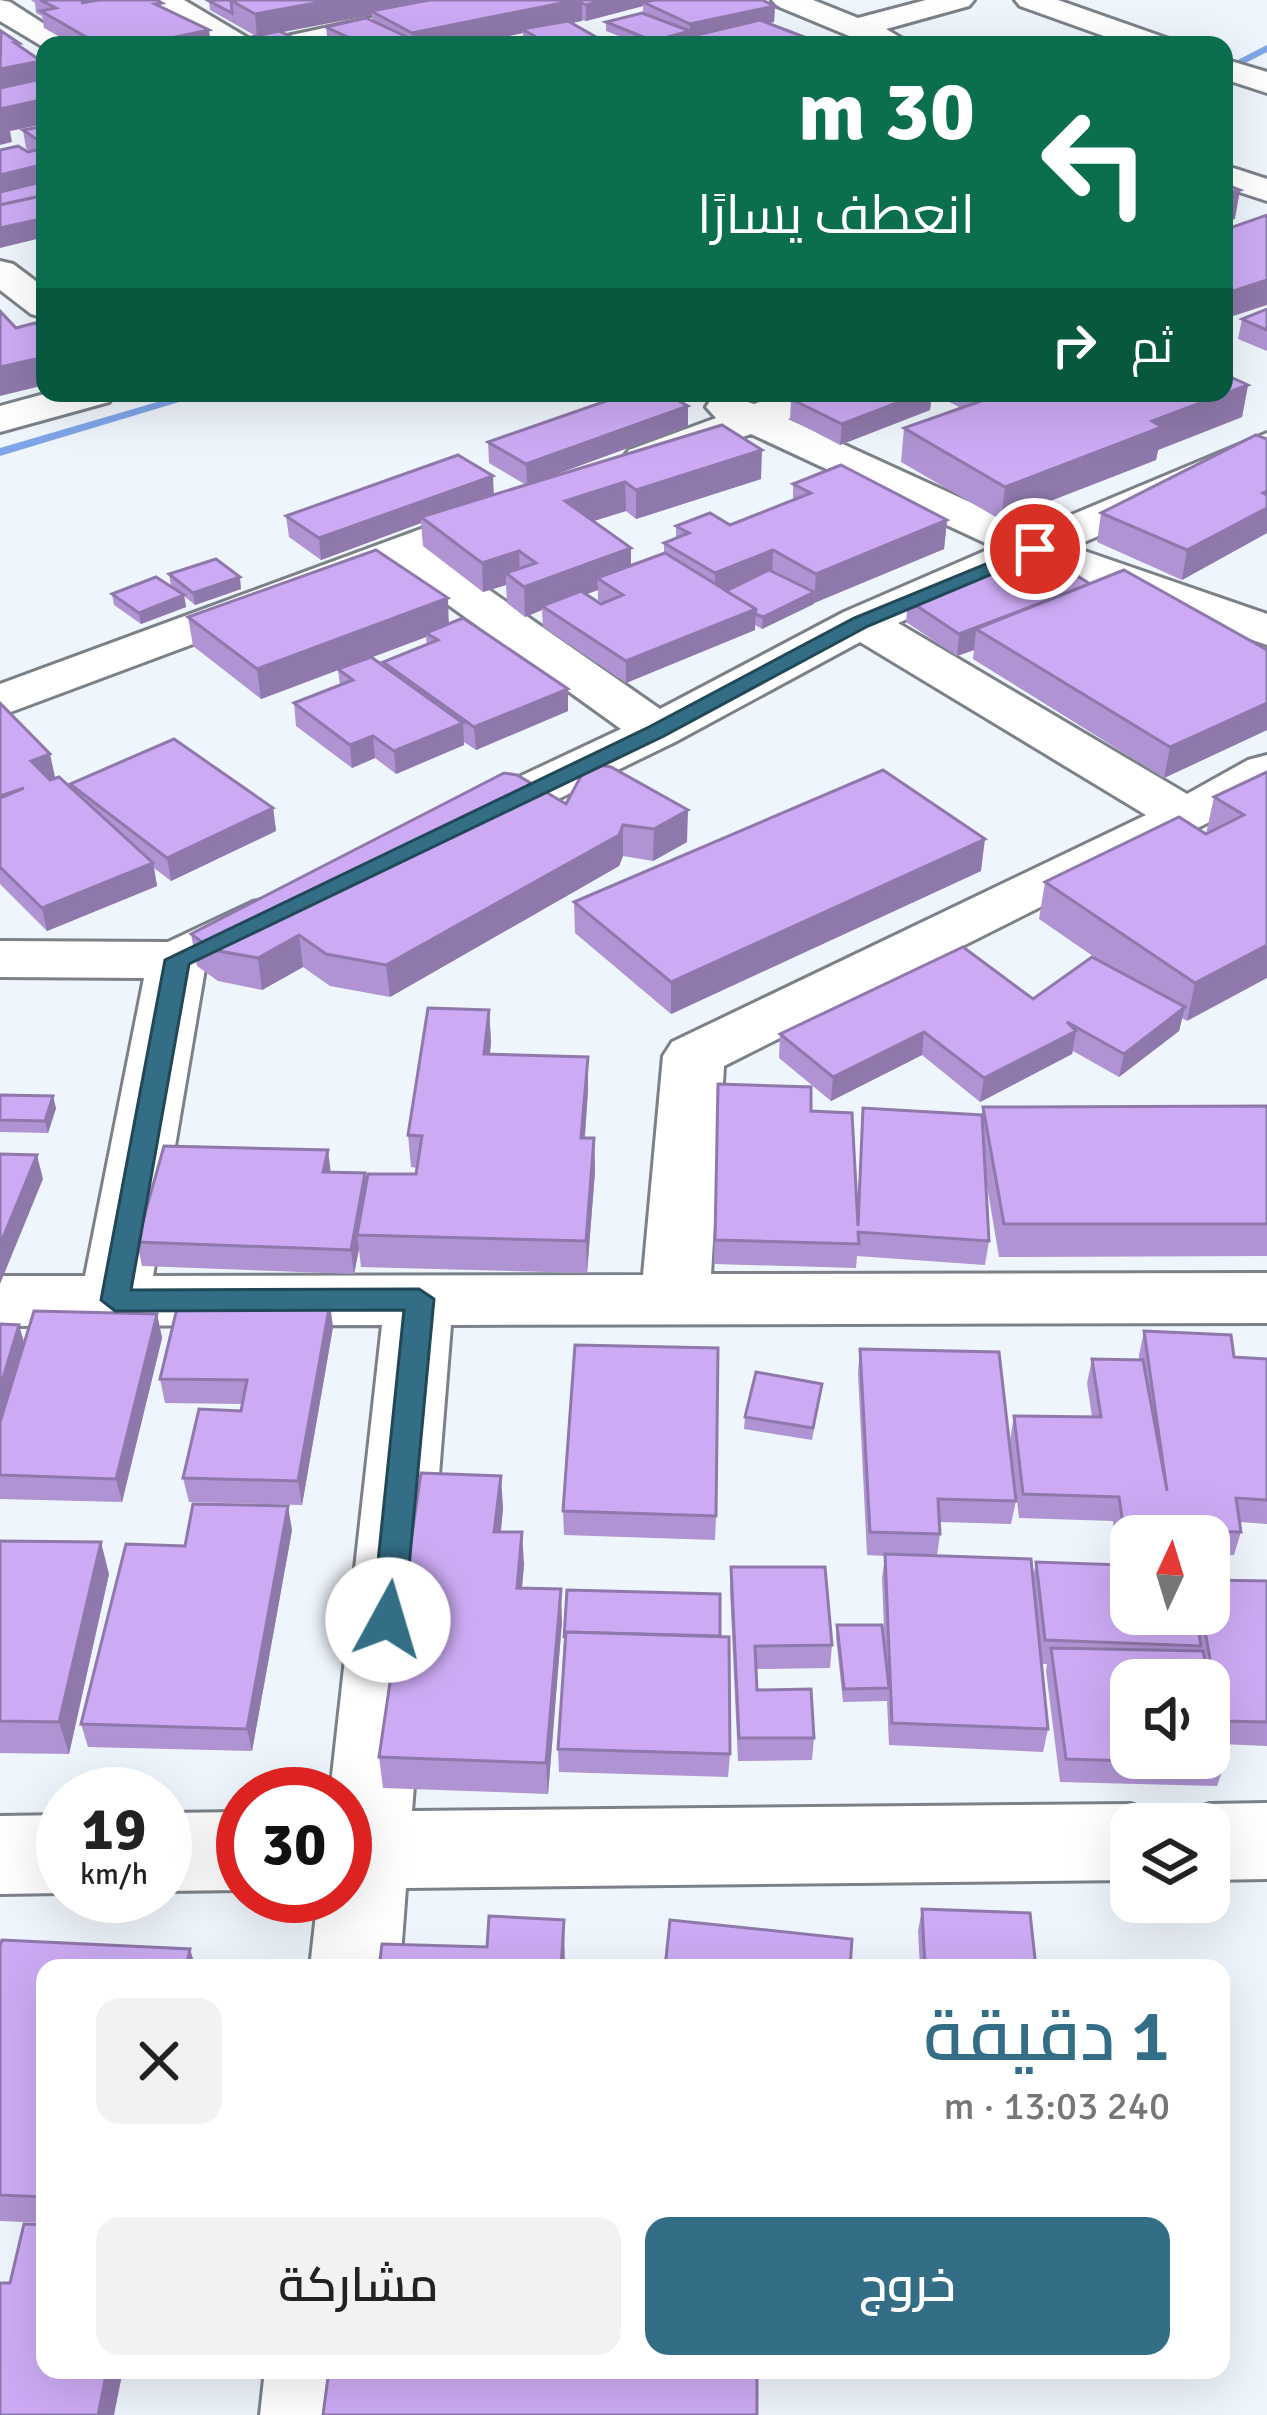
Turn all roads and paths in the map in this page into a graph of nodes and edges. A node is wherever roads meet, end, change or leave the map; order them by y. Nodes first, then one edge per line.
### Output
1 (161, 0) edge
2 (787, 0) edge
3 (959, 0) edge
4 (1030, 0) edge
5 (475, 2) edge
6 (0, 8) edge
7 (849, 25) junction
8 (47, 36) edge
9 (228, 36) edge
10 (326, 36) edge
11 (782, 36) edge
12 (876, 36) edge
13 (1132, 36) edge
14 (1233, 71) edge
15 (1267, 83) edge
16 (1233, 178) edge
17 (1267, 191) edge
18 (0, 272) edge
19 (36, 299) edge
20 (60, 402) edge
21 (716, 402) edge
22 (796, 402) edge
23 (0, 418) edge
24 (752, 418) junction
25 (1267, 446) edge
26 (599, 476) edge
27 (555, 492) edge
28 (1035, 549) junction
29 (401, 550) junction
30 (861, 622) junction
31 (1267, 630) edge
32 (0, 701) edge
33 (657, 731) junction
34 (1267, 771) edge
35 (1186, 816) junction
36 (406, 850) edge
37 (323, 890) edge
38 (0, 959) edge
39 (177, 960) junction
40 (1267, 1298) edge
41 (419, 1299) junction
42 (675, 1299) junction
43 (115, 1300) junction
44 (0, 1301) edge
45 (365, 1767) edge
46 (1267, 1841) edge
47 (1110, 1842) edge
48 (1230, 1842) edge
49 (372, 1849) edge
50 (36, 1854) edge
51 (0, 1855) edge
52 (355, 1923) edge
53 (355, 1959) edge
54 (315, 2379) edge
55 (311, 2415) edge

1 - 9 street
2 - 7 street
3 - 7 street
4 - 13 street
5 - 10 street
6 - 8 street
7 - 11 street
7 - 12 street
14 - 15 street
16 - 17 street
18 - 19 street
20 - 23 street
21 - 24 street
22 - 24 street
24 - 26 street
24 - 28 street
25 - 28 street
27 - 29 street
28 - 30 street
28 - 31 street
29 - 32 street
29 - 33 street
30 - 33 street
30 - 35 street
33 - 36 street
34 - 35 street
35 - 42 street
37 - 39 street
38 - 39 street
39 - 43 street
40 - 42 street
41 - 42 street
41 - 43 street
41 - 45 street
43 - 44 street
46 - 48 street
47 - 49 street
50 - 51 street
52 - 53 street
54 - 55 street

